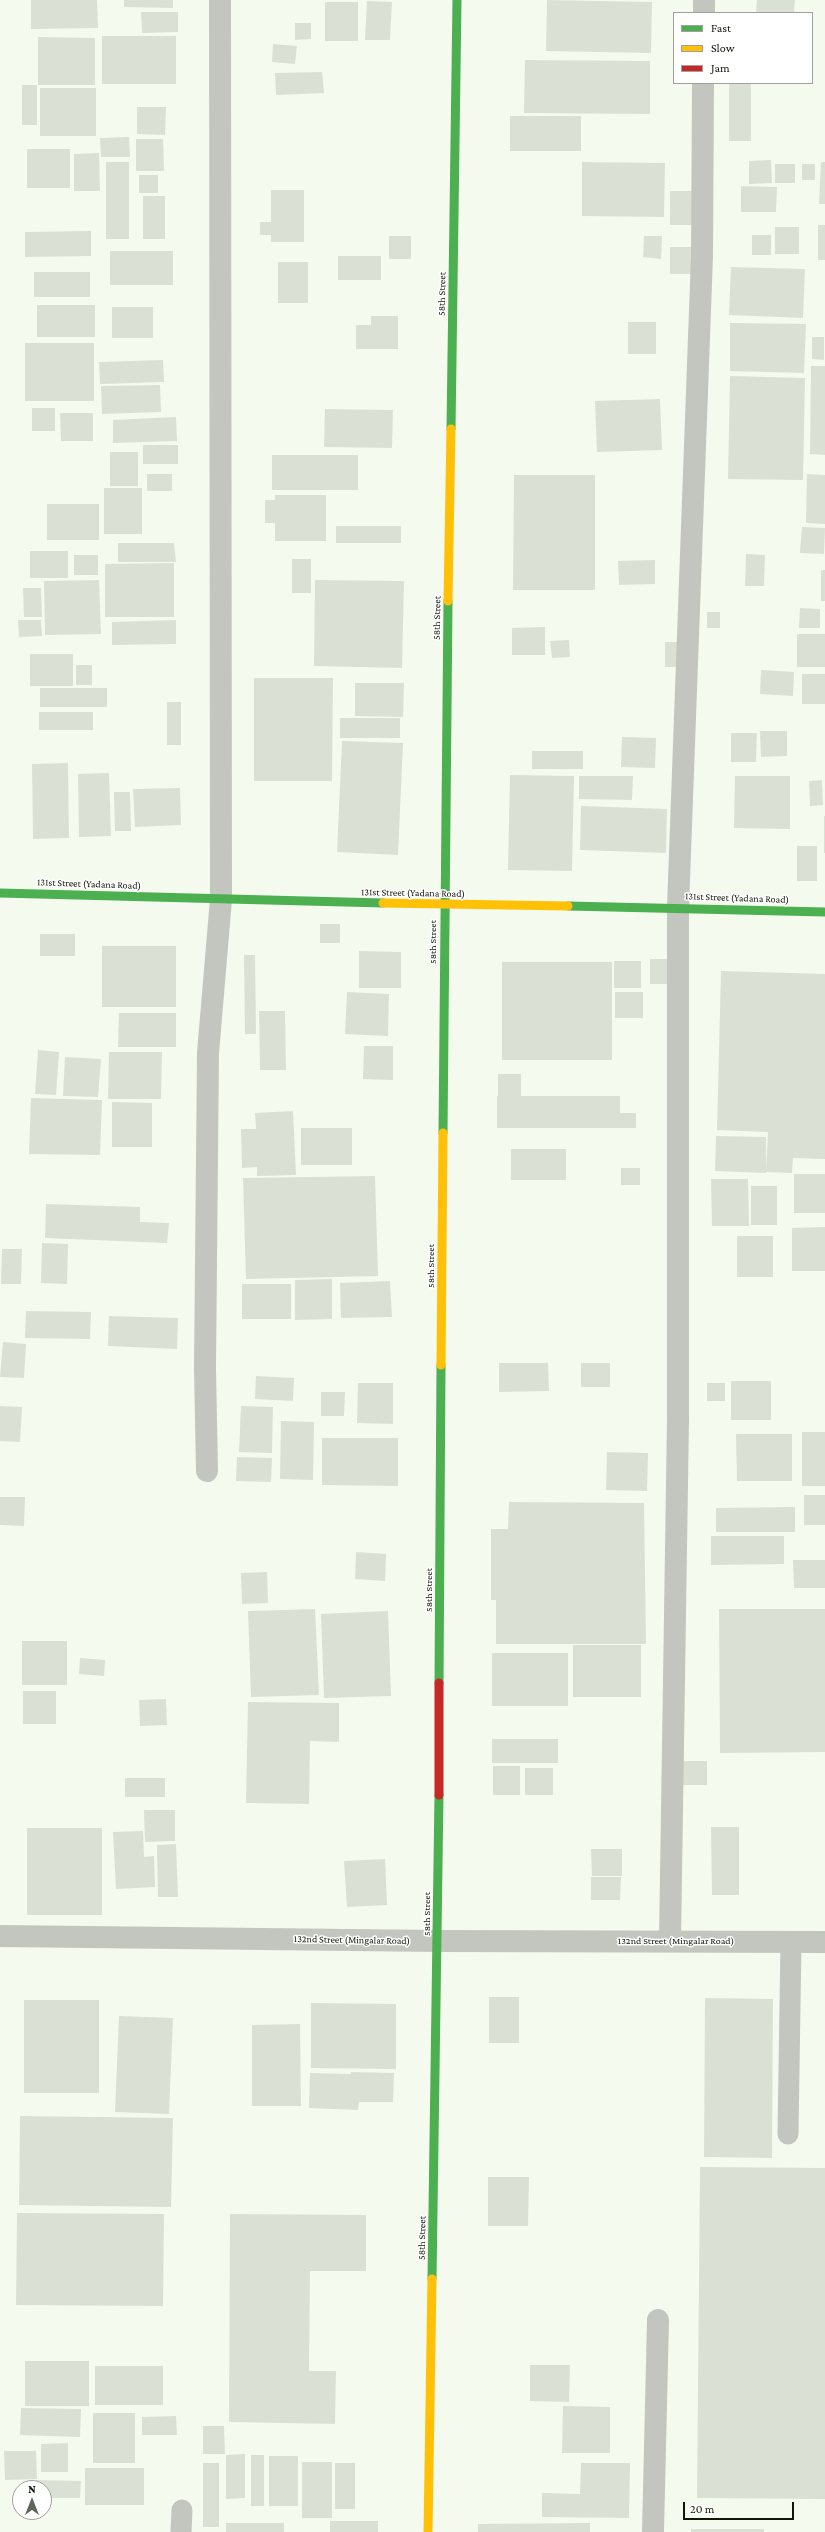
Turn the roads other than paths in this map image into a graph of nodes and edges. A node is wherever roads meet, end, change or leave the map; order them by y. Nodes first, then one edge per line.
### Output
1 (220, 0) edge
2 (457, 0) edge
3 (704, 0) edge
4 (704, 12) edge
5 (703, 84) edge
6 (0, 893) edge
7 (221, 899) junction
8 (444, 905) junction
9 (678, 907) junction
10 (825, 912) edge
11 (207, 1471) dead end
12 (0, 1936) edge
13 (670, 1940) junction
14 (438, 1941) junction
15 (791, 1942) junction
16 (825, 1942) edge
17 (788, 2134) dead end
18 (658, 2320) dead end
19 (182, 2510) dead end
20 (181, 2532) edge
21 (428, 2532) edge
22 (654, 2532) edge

1 - 7 street
2 - 8 main road, 58th Street
3 - 4 street
5 - 9 street
6 - 7 main road, 131st Street (Yadana Road)
7 - 8 main road, 131st Street (Yadana Road)
7 - 11 street
8 - 9 main road, 131st Street (Yadana Road)
8 - 14 main road, 58th Street
9 - 10 main road, 131st Street (Yadana Road)
9 - 13 street
12 - 14 street, 132nd Street (Mingalar Road)
13 - 14 street, 132nd Street (Mingalar Road)
13 - 15 street, 132nd Street (Mingalar Road)
14 - 21 main road, 58th Street
15 - 16 street, 132nd Street (Mingalar Road)
15 - 17 lane
18 - 22 street
19 - 20 lane

